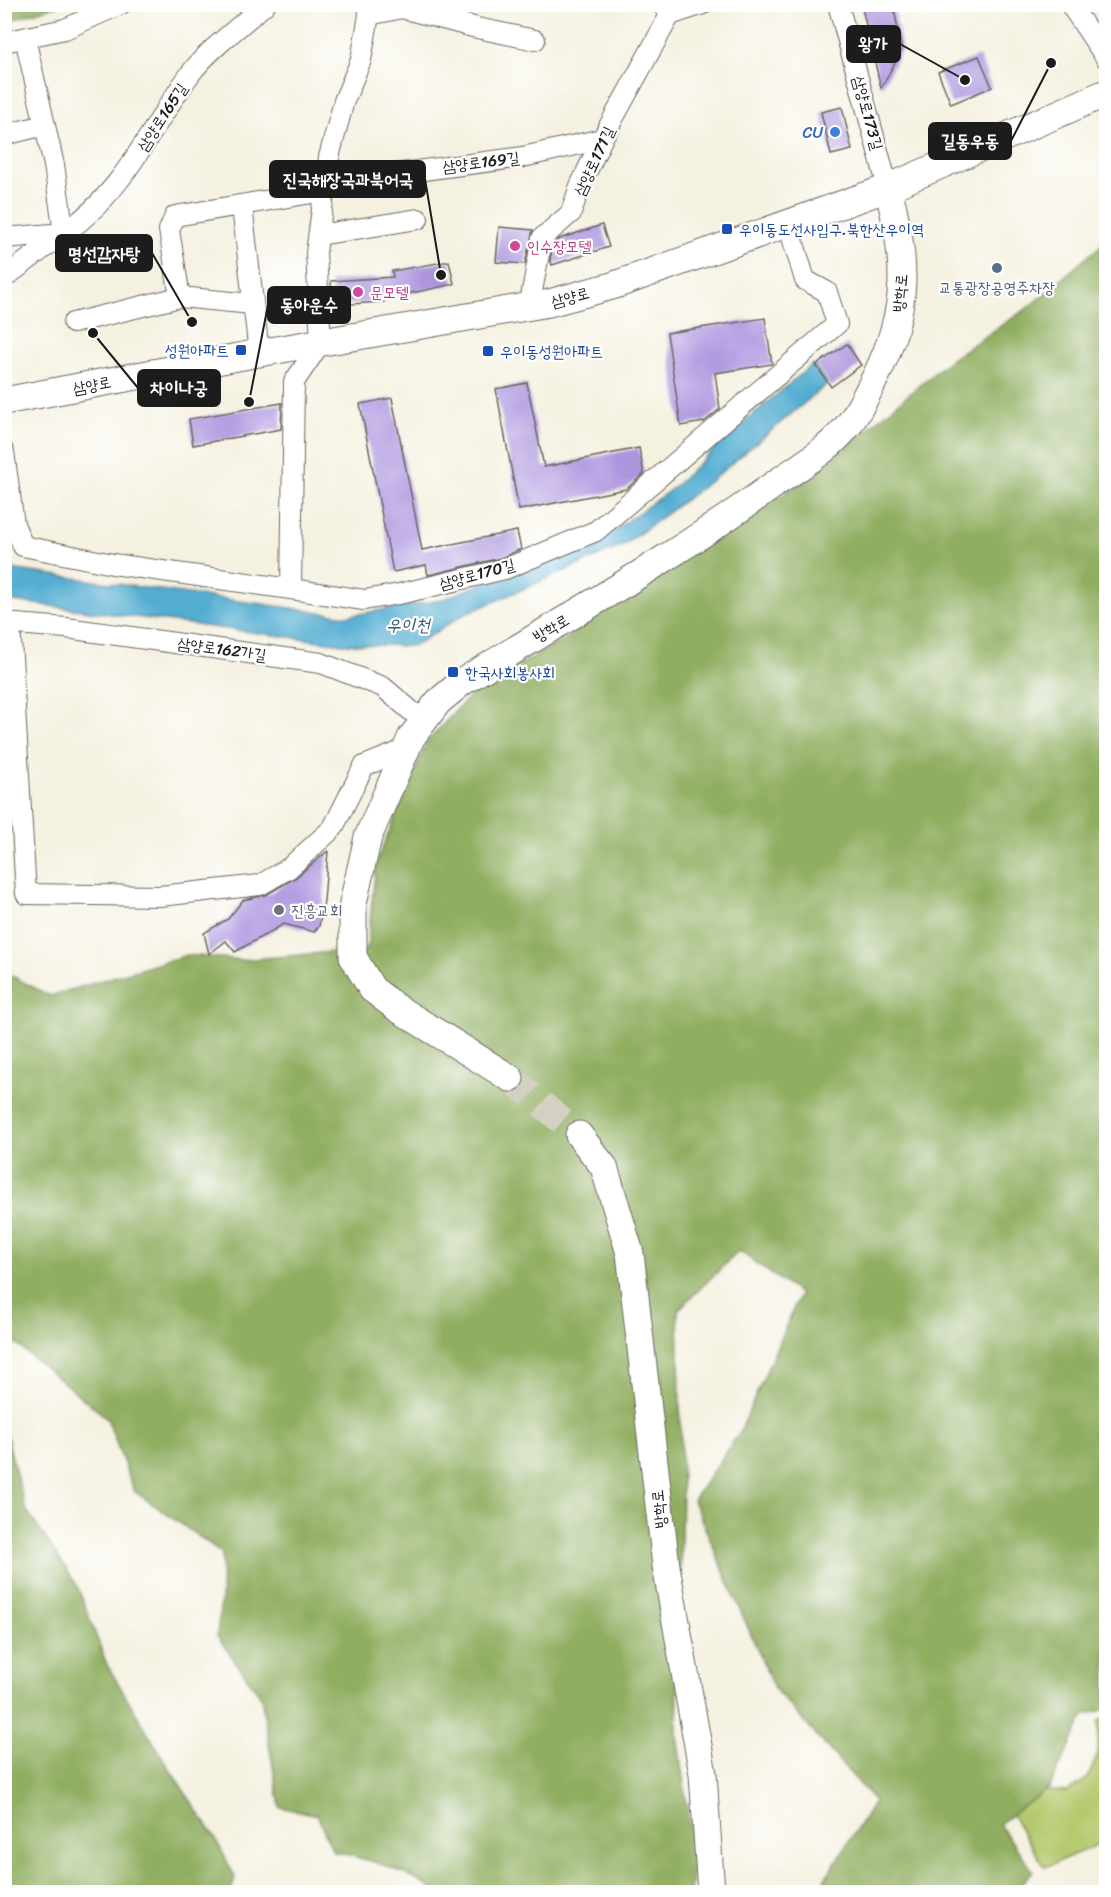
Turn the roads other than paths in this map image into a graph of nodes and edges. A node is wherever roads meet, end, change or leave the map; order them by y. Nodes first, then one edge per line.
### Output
1 (121, 4) edge
2 (265, 4) edge
3 (703, 4) edge
4 (838, 4) edge
5 (1070, 4) edge
6 (369, 10) edge
7 (667, 10) edge
8 (25, 38) junction
9 (535, 40) dead end
10 (4, 42) edge
11 (1107, 58) edge
12 (1107, 93) edge
13 (45, 125) junction
14 (4, 135) edge
15 (602, 139) junction
16 (888, 188) junction
17 (324, 191) junction
18 (242, 206) junction
19 (418, 219) dead end
20 (788, 224) junction
21 (64, 233) junction
22 (319, 235) junction
23 (4, 238) edge
24 (4, 278) edge
25 (180, 297) junction
26 (252, 304) junction
27 (529, 307) junction
28 (74, 323) dead end
29 (321, 342) junction
30 (259, 353) junction
31 (4, 401) edge
32 (4, 452) edge
33 (14, 545) edge
34 (291, 589) junction
35 (7, 623) edge
36 (423, 721) junction
37 (404, 750) junction
38 (510, 1078) tunnel mouth
39 (579, 1135) tunnel mouth
40 (711, 1893) edge

1 - 8 street
2 - 21 street, 삼양로165길
3 - 7 street
4 - 16 street, 삼양로173길
5 - 11 street
6 - 9 street
6 - 17 street
7 - 15 street, 삼양로171길
8 - 10 street
8 - 13 street
12 - 16 main road, 삼양로
13 - 14 street
13 - 21 street
15 - 17 street, 삼양로169길
15 - 27 street, 삼양로171길
16 - 20 main road, 삼양로
16 - 36 main road, 방학로
17 - 18 street, 삼양로169길
17 - 22 street
18 - 25 street, 삼양로169길
18 - 26 street
19 - 22 street
20 - 27 main road, 삼양로
20 - 34 street, 삼양로170길
21 - 23 street
21 - 24 street, 삼양로165길
22 - 29 street
25 - 26 street
25 - 28 street
26 - 30 street
27 - 29 main road, 삼양로
29 - 30 main road, 삼양로
29 - 34 street
30 - 31 main road, 삼양로
32 - 33 street
33 - 34 street, 삼양로170길
35 - 36 street, 삼양로162가길
35 - 37 street
36 - 37 main road, 방학로
37 - 38 main road, 방학로
39 - 40 main road, 방학로

